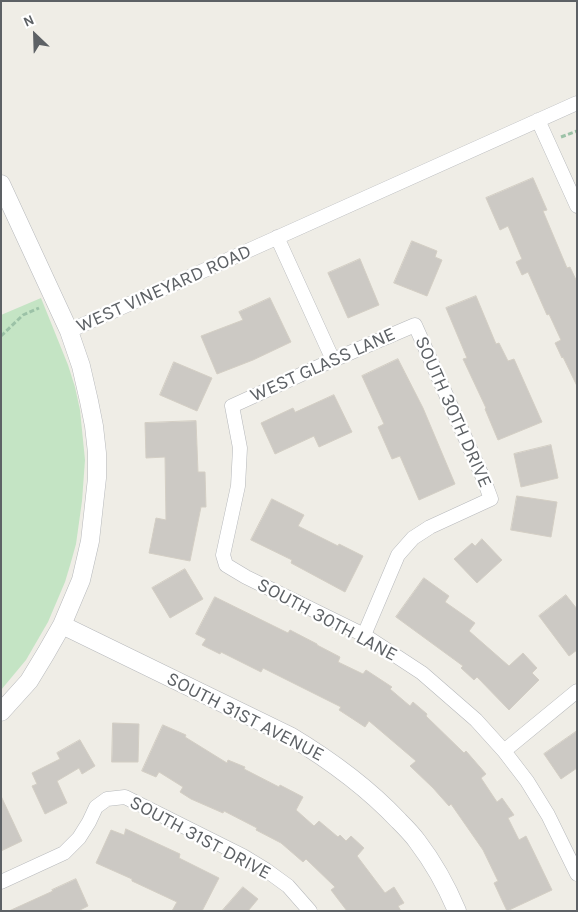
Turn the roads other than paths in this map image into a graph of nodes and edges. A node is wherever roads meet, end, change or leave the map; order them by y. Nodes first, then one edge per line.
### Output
1 (577, 103) edge
2 (538, 120) junction
3 (1, 184) edge
4 (6, 206) edge
5 (577, 206) edge
6 (277, 238) junction
7 (415, 325) joint
8 (69, 331) junction
9 (333, 360) junction
10 (232, 406) joint
11 (62, 625) junction
12 (364, 635) junction
13 (577, 691) edge
14 (1, 712) edge
15 (504, 751) junction
16 (577, 874) edge
17 (1, 882) edge
18 (310, 911) edge
19 (458, 911) edge

1 - 2 street, WEST VINEYARD ROAD
2 - 5 street
2 - 6 street, WEST VINEYARD ROAD
3 - 4 street
4 - 8 street
6 - 8 street, WEST VINEYARD ROAD
6 - 9 street
7 - 9 street, WEST GLASS LANE
7 - 12 street, SOUTH 30TH DRIVE
8 - 11 street, WEST VINEYARD ROAD
9 - 10 street, WEST GLASS LANE
10 - 12 street, SOUTH 30TH LANE
11 - 14 street, WEST VINEYARD ROAD
11 - 19 street, SOUTH 31ST AVENUE
12 - 15 street, SOUTH 30TH LANE
13 - 15 street
15 - 16 street, SOUTH 30TH LANE
17 - 18 street, SOUTH 31ST DRIVE

